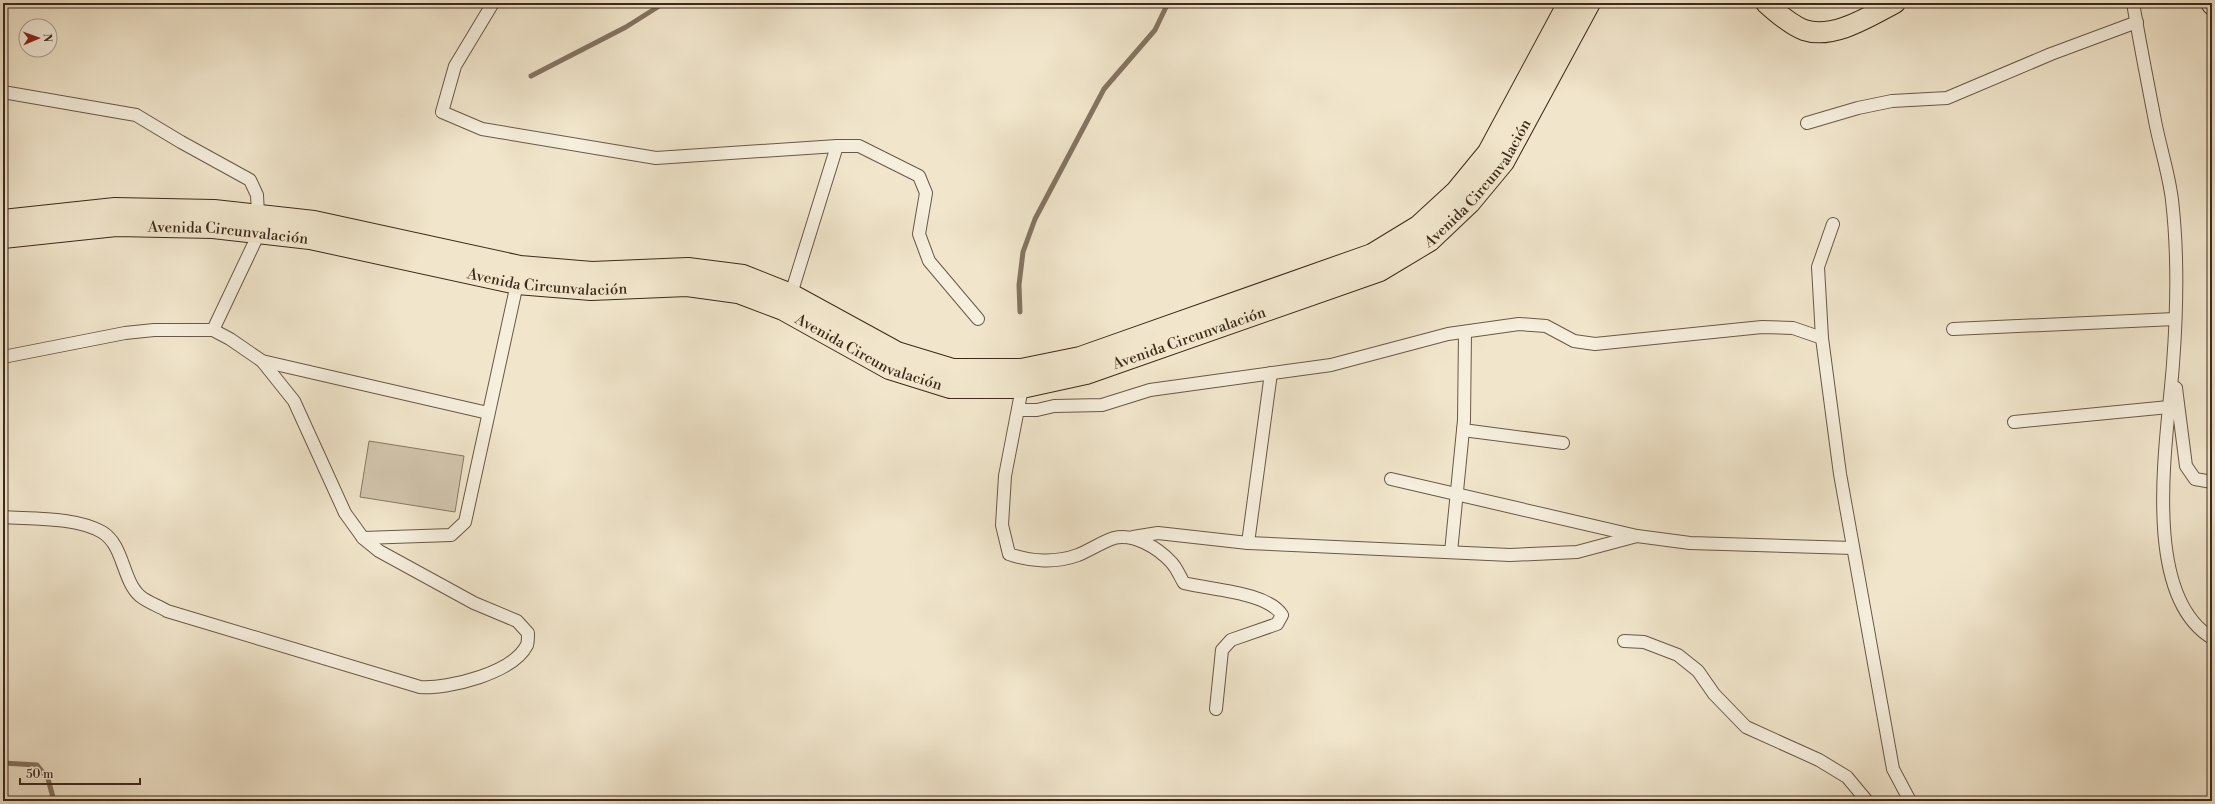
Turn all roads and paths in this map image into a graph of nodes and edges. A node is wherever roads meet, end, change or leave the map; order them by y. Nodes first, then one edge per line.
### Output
1 (493, 3) edge
2 (1568, 3) edge
3 (1590, 3) edge
4 (1895, 3) edge
5 (2133, 3) edge
6 (2210, 3) edge
7 (1773, 6) edge
8 (2212, 6) edge
9 (2136, 22) junction
10 (3, 92) edge
11 (1807, 123) dead end
12 (837, 146) junction
13 (3, 220) edge
14 (259, 224) junction
15 (1833, 224) dead end
16 (3, 238) edge
17 (519, 275) junction
18 (791, 294) junction
19 (978, 319) dead end
20 (2175, 319) junction
21 (1953, 329) dead end
22 (213, 330) junction
23 (1465, 332) junction
24 (1822, 338) junction
25 (3, 357) edge
26 (262, 361) junction
27 (2174, 363) junction
28 (1271, 374) junction
29 (1022, 388) junction
30 (2169, 407) junction
31 (1018, 410) junction
32 (488, 413) junction
33 (2014, 422) dead end
34 (1463, 430) junction
35 (1563, 443) dead end
36 (1391, 479) dead end
37 (2212, 482) edge
38 (1457, 494) junction
39 (3, 517) edge
40 (1637, 536) junction
41 (1133, 537) junction
42 (363, 538) junction
43 (1248, 543) junction
44 (1853, 548) junction
45 (1451, 552) junction
46 (2212, 638) edge
47 (1624, 641) dead end
48 (1216, 709) dead end
49 (1868, 801) edge
50 (1910, 801) edge

1 - 12 street
2 - 18 main road, Avenida Circunvalación
3 - 29 main road, Avenida Circunvalación
4 - 7 main road
5 - 9 street
6 - 8 street
9 - 11 street
9 - 20 street
10 - 14 street
12 - 18 street
12 - 19 street
13 - 14 main road, Avenida Circunvalación
14 - 16 main road, Avenida Circunvalación
14 - 17 main road, Avenida Circunvalación
14 - 22 street
15 - 24 street
17 - 18 main road, Avenida Circunvalación
17 - 29 main road, Avenida Circunvalación
17 - 32 street
20 - 21 street
20 - 27 street
22 - 25 street
22 - 26 street
23 - 24 street
23 - 28 street
23 - 34 street
24 - 44 street
26 - 32 street
26 - 42 street
27 - 30 street
27 - 37 street
28 - 31 street
28 - 43 street
29 - 31 street
30 - 33 street
30 - 46 street
31 - 41 street
32 - 42 street
34 - 35 street
34 - 38 street
36 - 38 street
38 - 40 street
38 - 45 street
39 - 42 street
40 - 44 street
40 - 45 street
41 - 43 street
41 - 48 street
43 - 45 street
44 - 50 street
47 - 49 street

